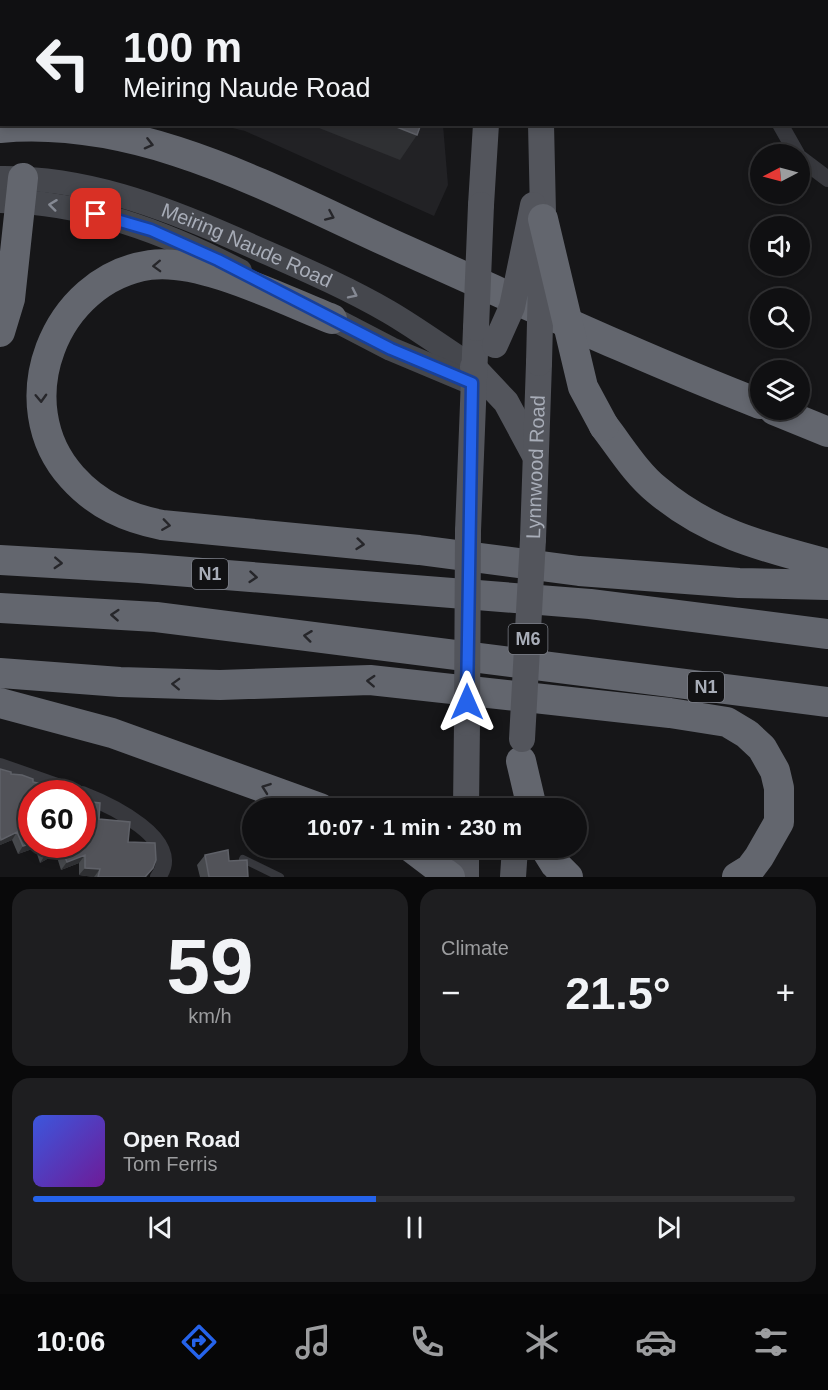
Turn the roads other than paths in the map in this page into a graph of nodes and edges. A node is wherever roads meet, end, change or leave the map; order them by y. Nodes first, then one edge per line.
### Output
1 (484, 126) edge
2 (781, 126) edge
3 (0, 128) edge
4 (83, 128) edge
5 (540, 132) edge
6 (791, 144) edge
7 (810, 165) edge
8 (828, 179) edge
9 (11, 189) edge
10 (540, 212) junction
11 (332, 319) junction
12 (0, 332) edge
13 (475, 375) junction
14 (750, 400) edge
15 (799, 420) edge
16 (828, 432) edge
17 (536, 457) junction
18 (0, 560) edge
19 (828, 564) edge
20 (828, 585) edge
21 (590, 604) junction
22 (828, 605) edge
23 (0, 608) edge
24 (828, 634) edge
25 (0, 673) edge
26 (828, 702) edge
27 (0, 703) edge
28 (522, 750) junction
29 (0, 766) edge
30 (40, 780) edge
31 (292, 798) edge
32 (466, 798) edge
33 (519, 798) edge
34 (530, 798) edge
35 (96, 800) edge
36 (425, 858) edge
37 (466, 858) edge
38 (514, 858) edge
39 (551, 858) edge
40 (243, 859) edge
41 (158, 877) edge
42 (280, 877) edge
43 (450, 877) edge
44 (466, 877) edge
45 (513, 877) edge
46 (568, 877) edge
47 (736, 877) edge

1 - 13 main road, bridge
2 - 6 street
3 - 4 highway
4 -> 14 highway
5 - 10 main road, Lynnwood Road / M6
7 - 8 street
11 -> 9 main road, Meiring Naude Road
9 - 12 highway
9 -> 13 main road, Meiring Naude Road
10 - 13 main road, bridge
10 - 17 main road, Lynnwood Road / M6, bridge
10 - 19 highway, bridge
11 - 13 main road, Meiring Naude Road
11 -> 20 highway
13 - 17 main road
13 - 32 main road, bridge
15 - 16 highway
17 - 28 main road, Lynnwood Road / M6, bridge
18 -> 21 highway, N1
21 - 22 highway
21 - 24 highway, N1
26 -> 23 highway, N1
47 -> 25 highway
31 -> 27 highway
28 - 33 main road, Lynnwood Road / M6
28 - 34 highway
29 - 30 street
35 - 41 street
36 - 43 highway
37 - 44 main road
38 - 45 main road
39 - 46 highway
40 - 42 lane

